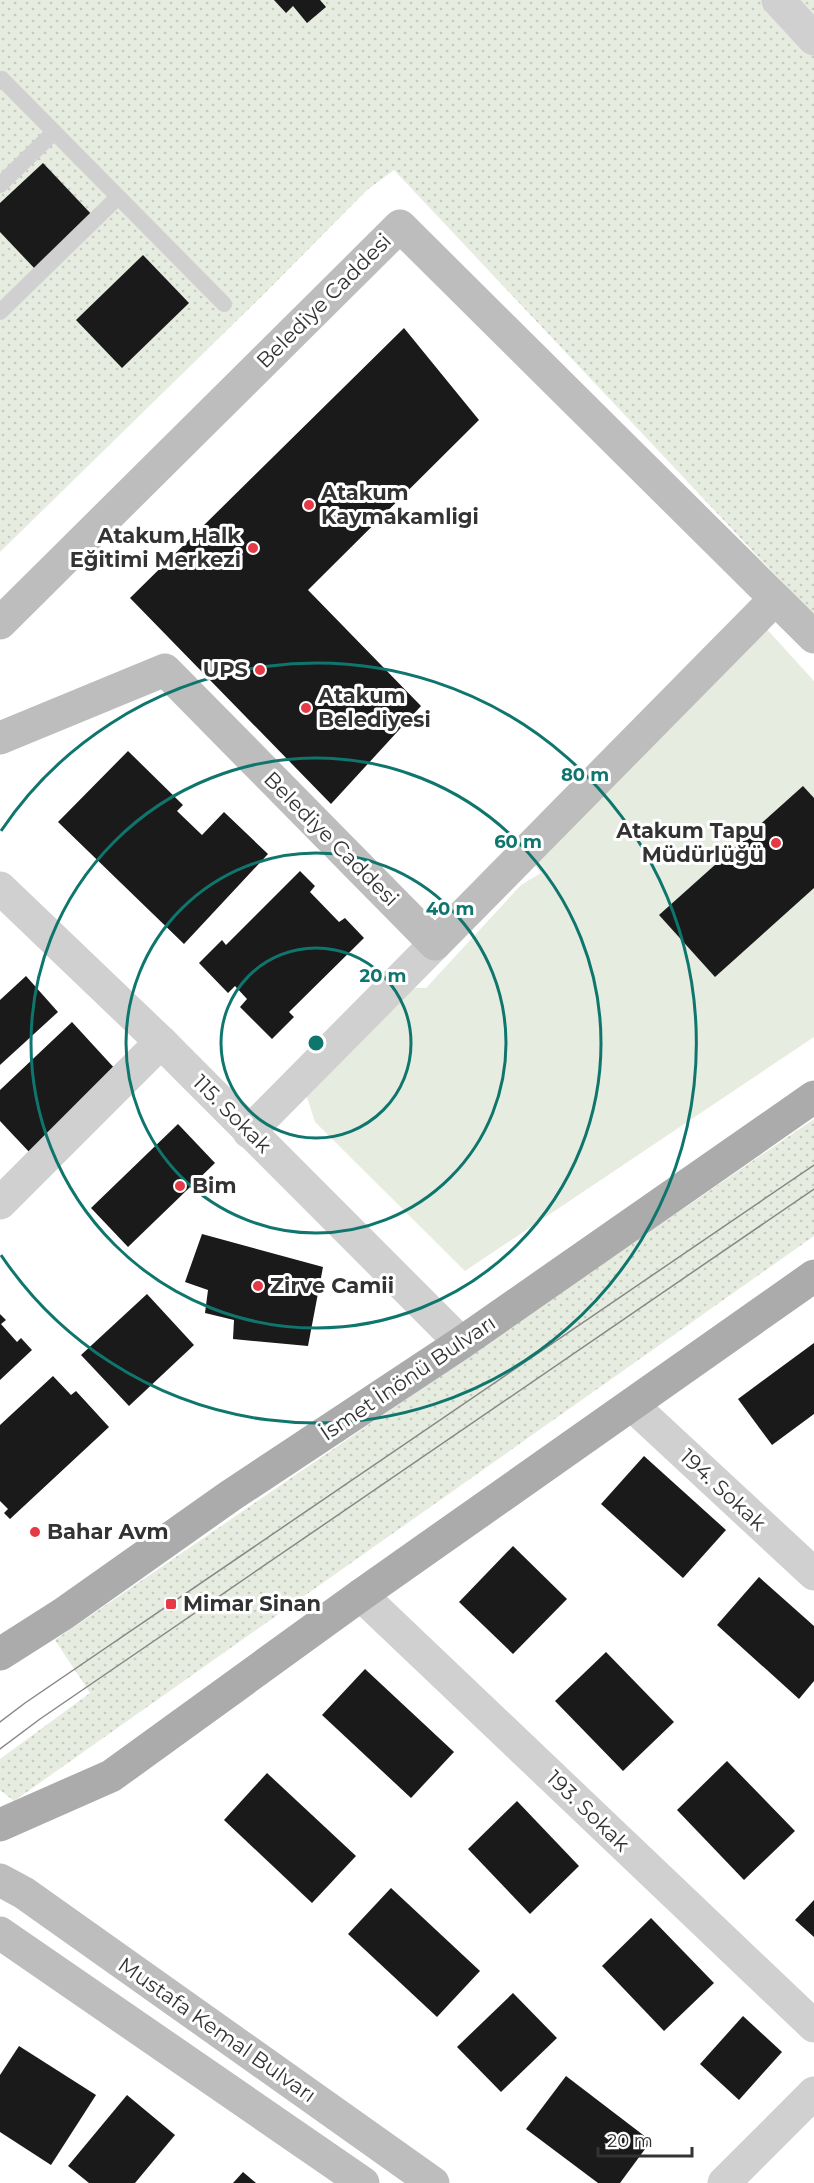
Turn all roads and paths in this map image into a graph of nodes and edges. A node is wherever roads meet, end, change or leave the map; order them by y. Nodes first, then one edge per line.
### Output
1 (778, 0) edge
2 (811, 30) edge
3 (0, 82) edge
4 (54, 132) junction
5 (1, 182) edge
6 (118, 197) junction
7 (224, 304) dead end
8 (0, 312) edge
9 (776, 599) junction
10 (0, 623) edge
11 (814, 637) edge
12 (0, 738) edge
13 (0, 888) edge
14 (435, 944) junction
15 (161, 1042) junction
16 (814, 1097) edge
17 (249, 1132) junction
18 (1, 1200) edge
19 (814, 1276) edge
20 (462, 1343) junction
21 (632, 1405) junction
22 (814, 1574) edge
23 (361, 1595) junction
24 (0, 1654) edge
25 (0, 1825) edge
26 (0, 1880) edge
27 (0, 1933) edge
28 (814, 2026) edge
29 (814, 2093) edge
30 (363, 2183) edge
31 (433, 2183) edge
32 (724, 2183) edge

1 - 2 street
3 - 4 lane
4 - 5 lane
4 - 6 lane
6 - 7 lane
6 - 8 lane
9 - 10 street, Belediye Caddesi
9 - 11 street, Belediye Caddesi
9 - 14 street
12 - 14 street, Belediye Caddesi
13 - 15 street, 115. Sokak
14 - 17 street
15 - 17 street, 115. Sokak
15 - 18 street
16 - 20 main road, İsmet İnönü Bulvarı
17 - 20 street, 115. Sokak
19 - 21 main road
20 - 24 main road, İsmet İnönü Bulvarı
21 - 22 street, 194. Sokak
21 - 23 main road
23 - 25 main road
23 - 28 street, 193. Sokak
26 - 31 street, Mustafa Kemal Bulvarı
27 - 30 street, Mustafa Kemal Bulvarı
29 - 32 street

